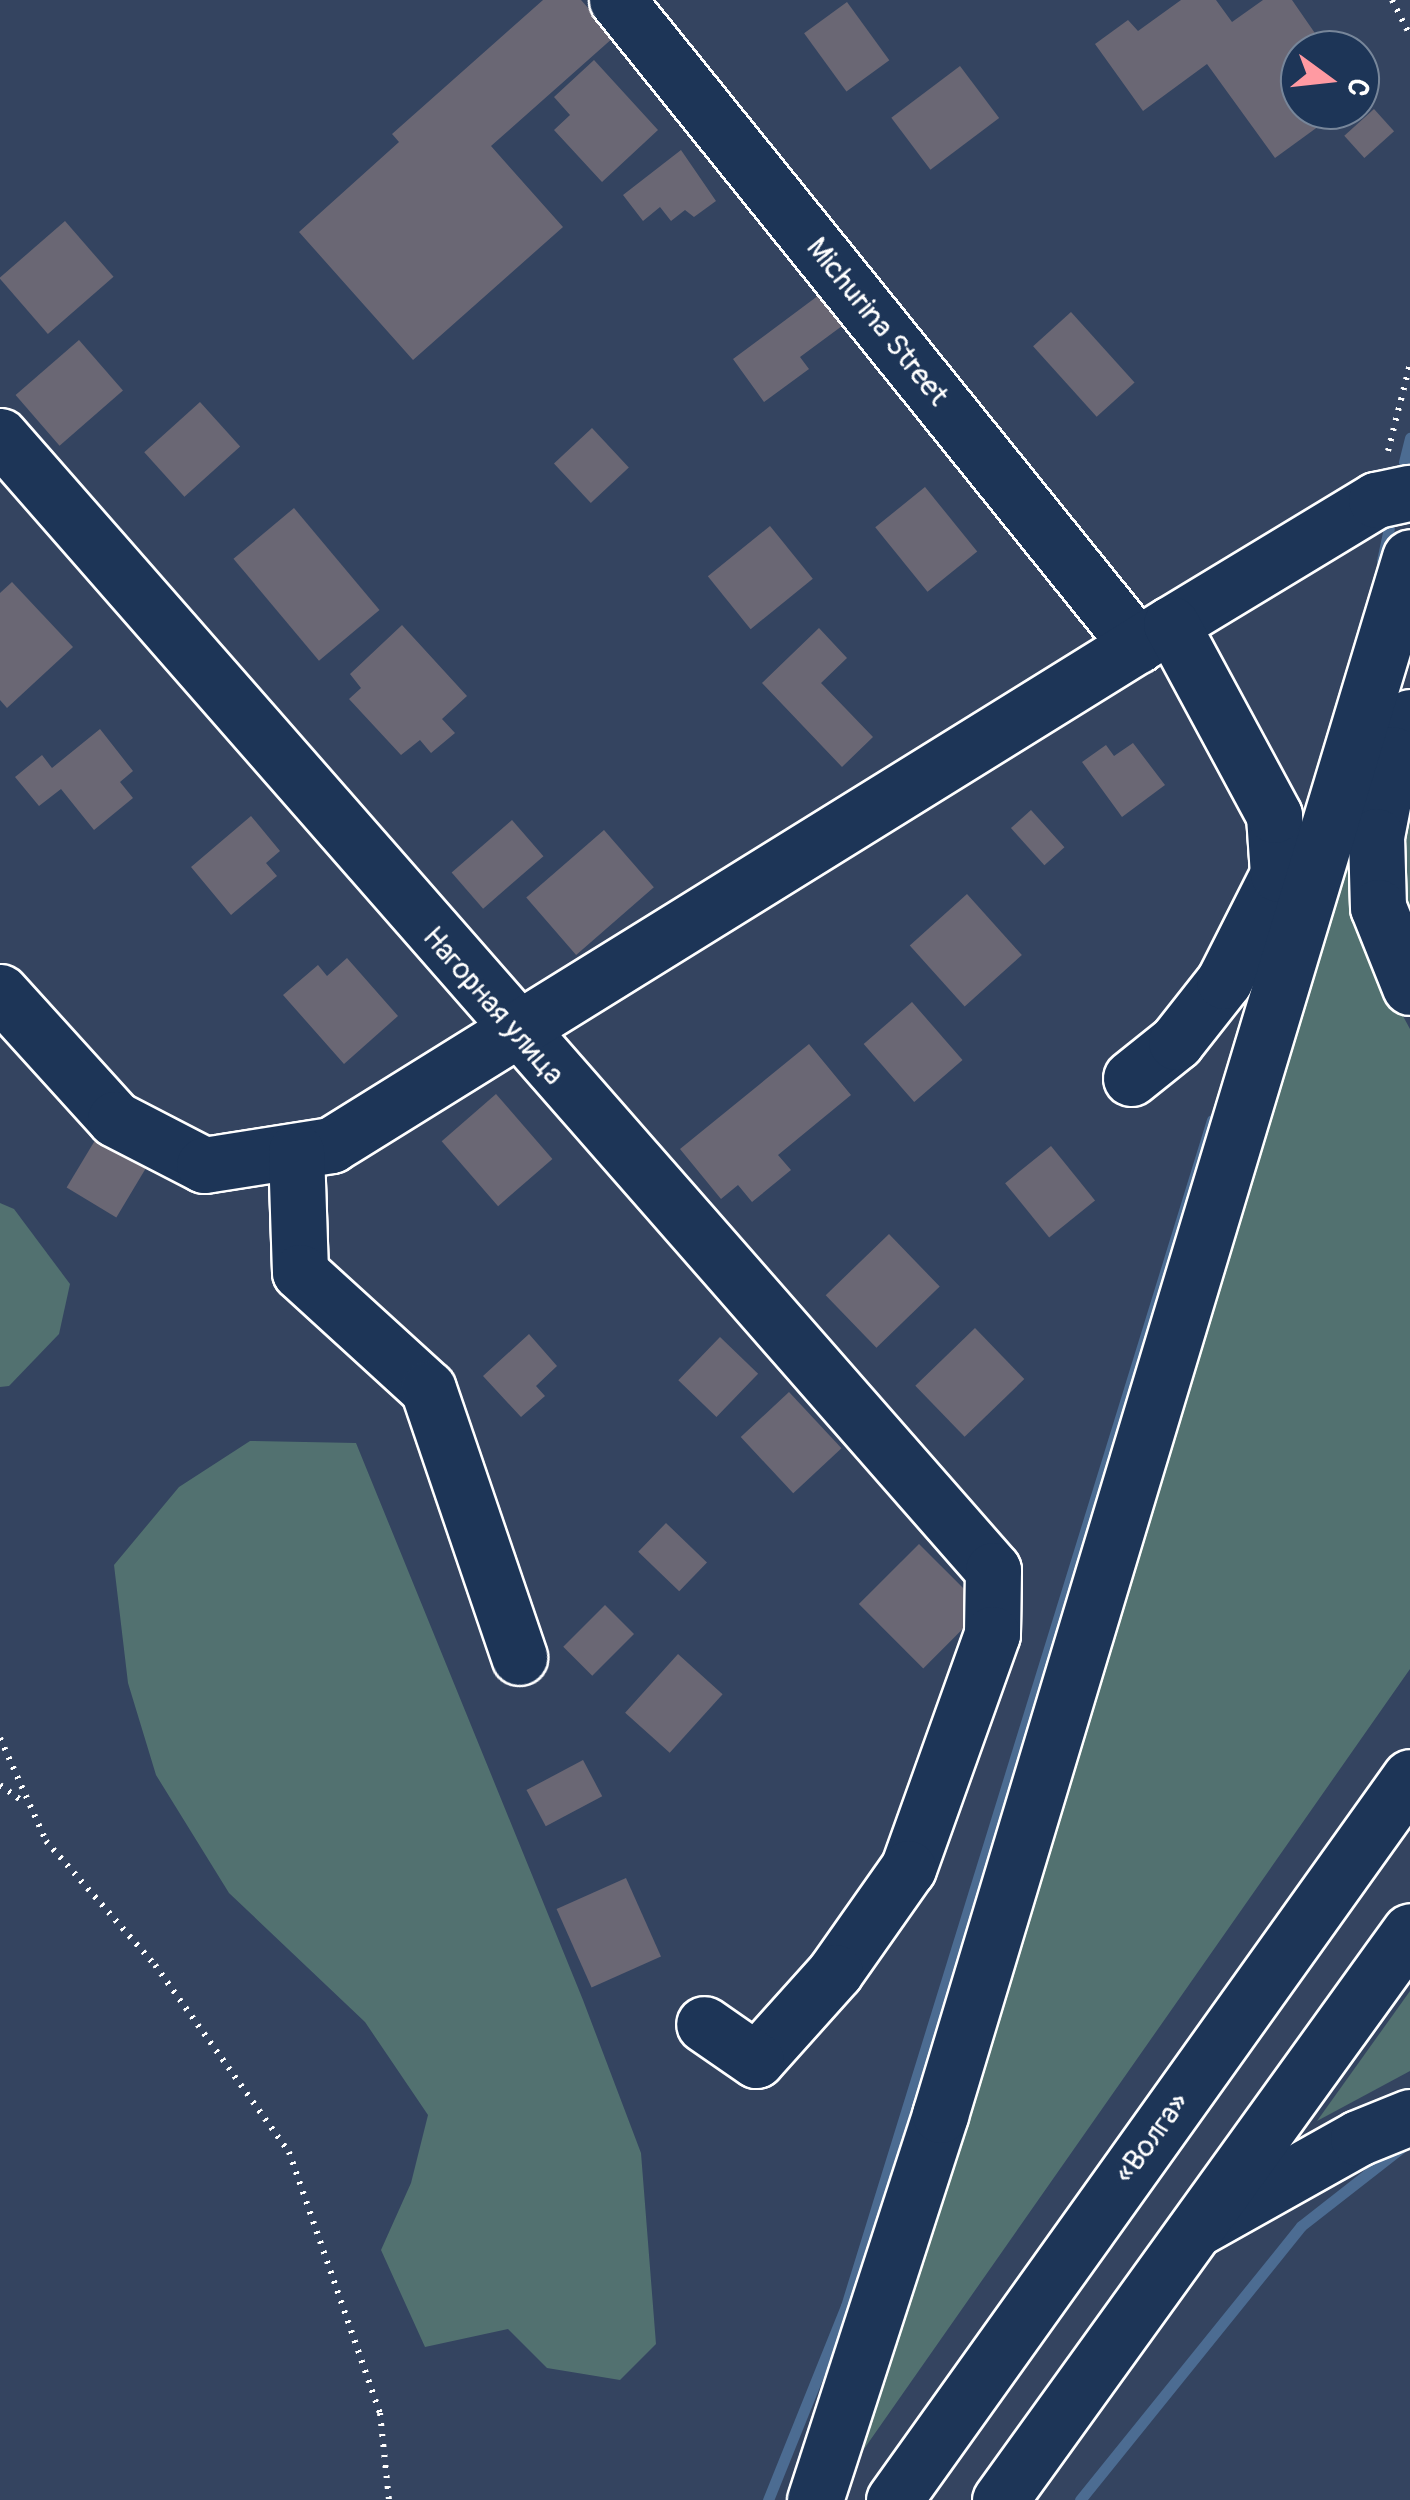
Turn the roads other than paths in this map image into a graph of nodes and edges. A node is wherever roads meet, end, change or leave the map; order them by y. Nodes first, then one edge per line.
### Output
1 (617, 0) edge
2 (0, 436) edge
3 (1393, 496) edge
4 (1410, 558) edge
5 (1154, 634) junction
6 (1410, 716) edge
7 (1410, 986) edge
8 (0, 992) edge
9 (517, 1033) junction
10 (1131, 1078) dead end
11 (296, 1151) junction
12 (519, 1657) dead end
13 (1410, 1777) edge
14 (1410, 1931) edge
15 (704, 2024) dead end
16 (1410, 2117) edge
17 (1196, 2229) junction
18 (815, 2500) edge
19 (894, 2500) edge
20 (1000, 2500) edge

1 - 5 main road, Michurina Street
2 - 9 main road, Нагорная улица
3 - 5 main road
4 - 18 main road
5 - 9 main road
5 - 10 main road, Michurina Street
6 - 7 main road
8 - 11 main road
9 - 11 main road
9 - 15 main road, Нагорная улица
11 - 12 main road
13 - 19 main road, «Волга»
14 - 17 main road
16 - 17 main road
17 - 20 main road

